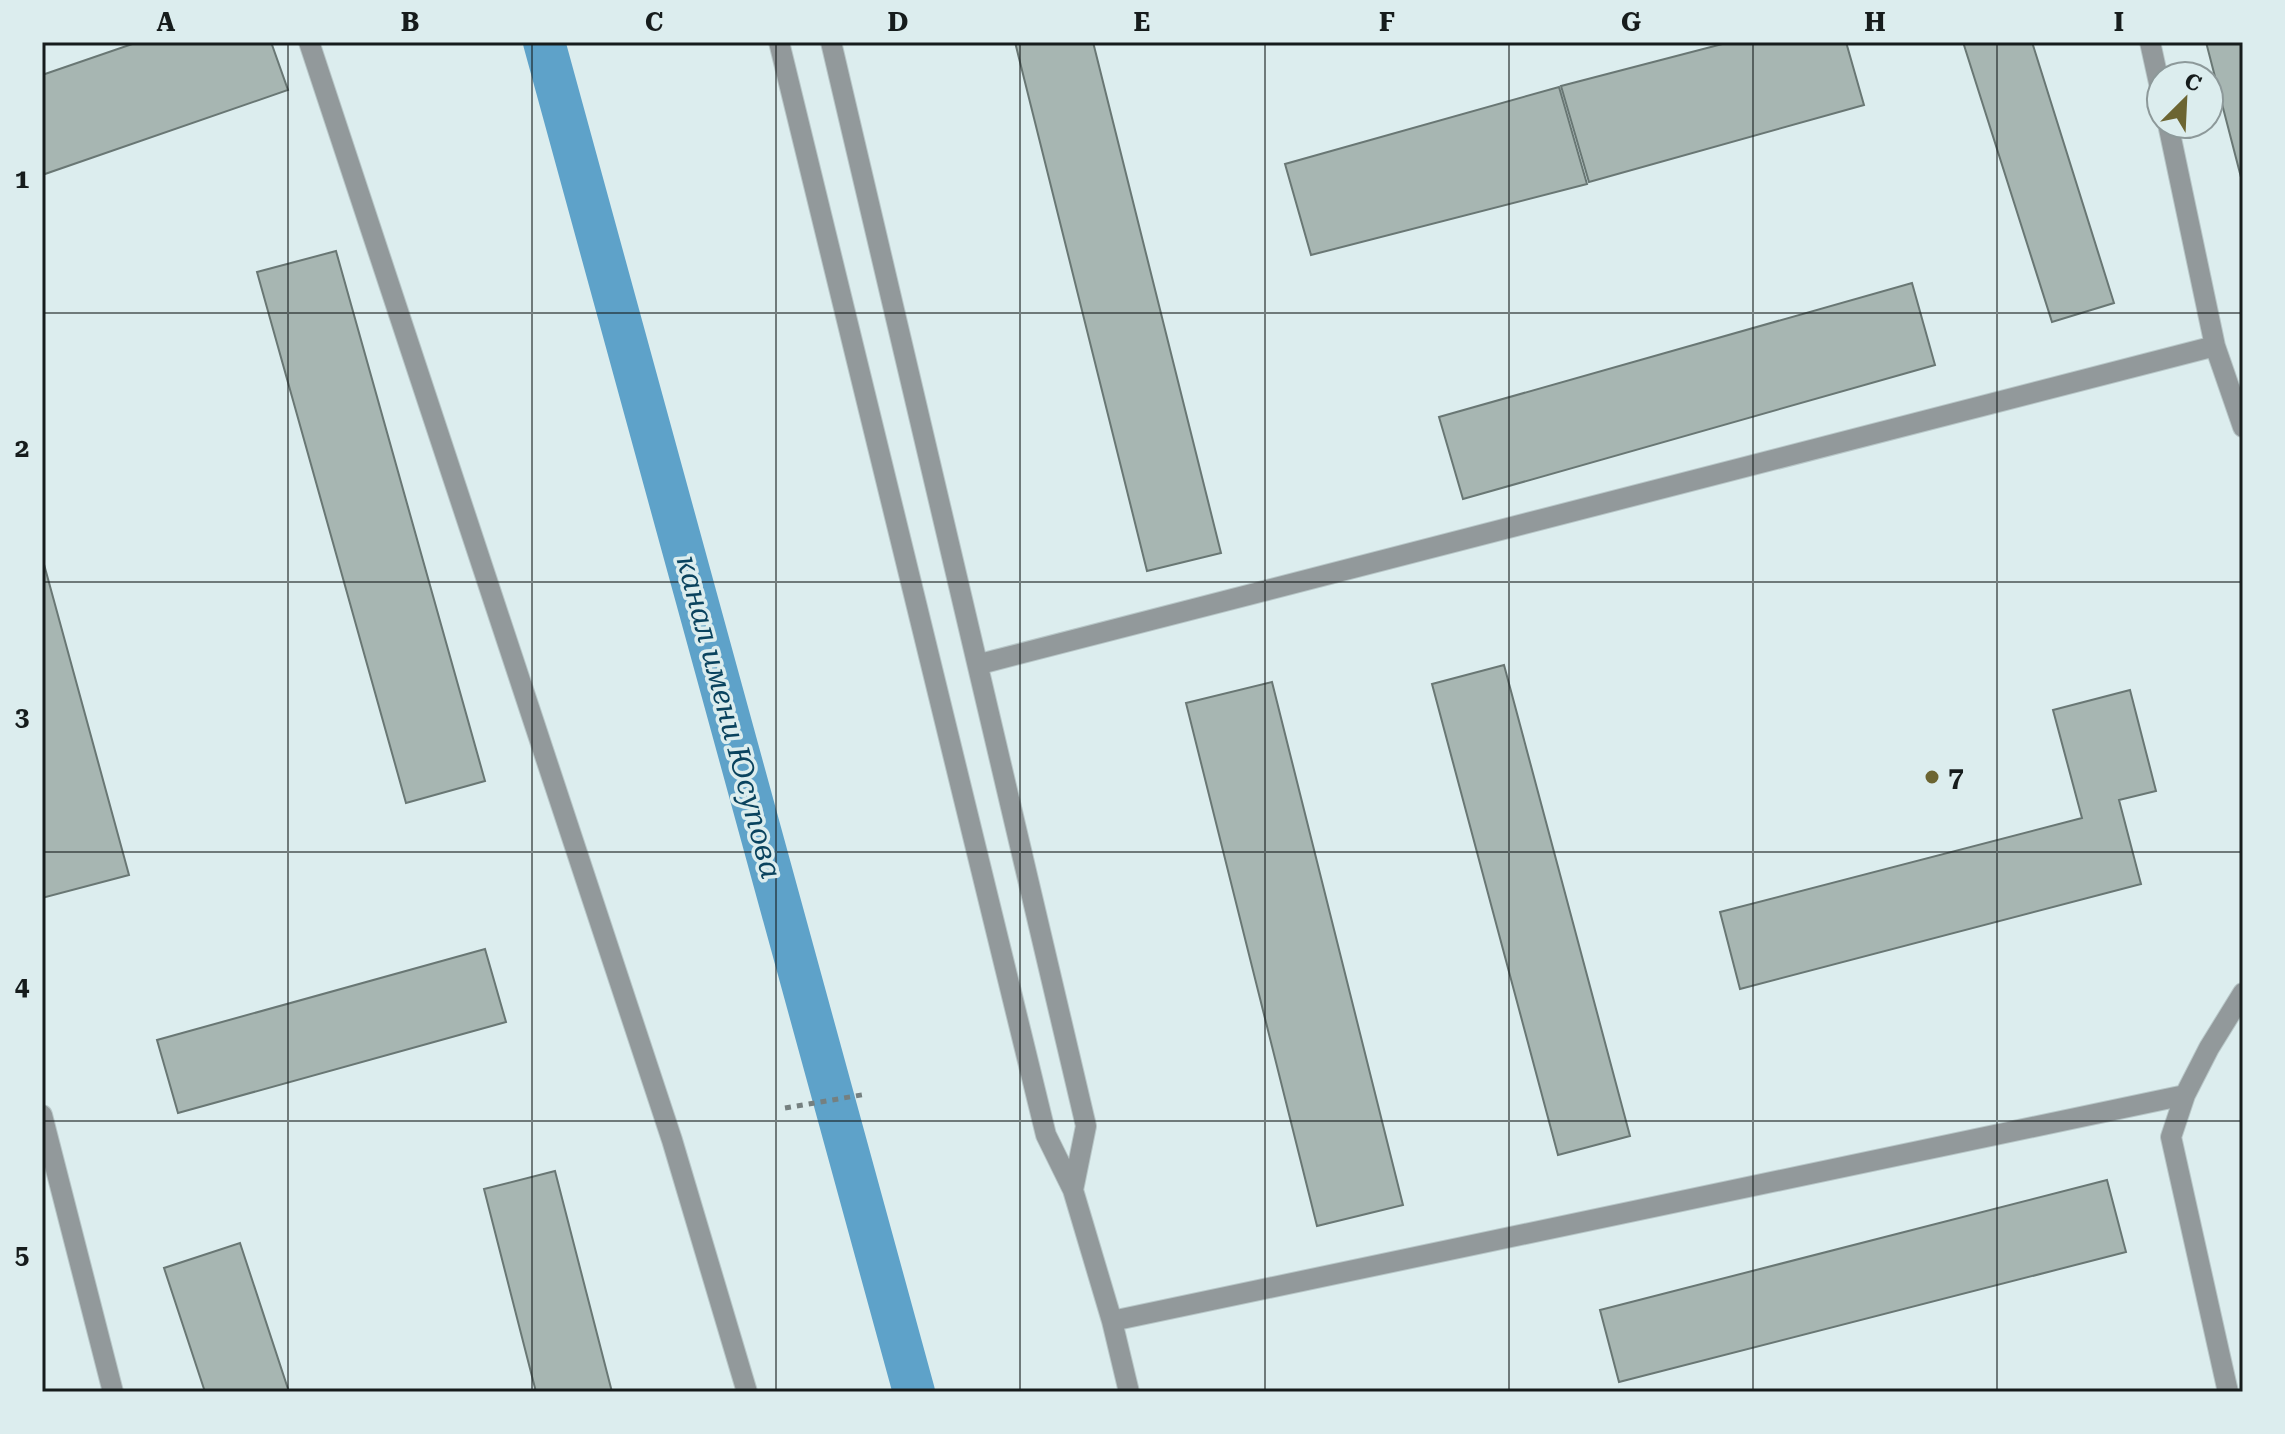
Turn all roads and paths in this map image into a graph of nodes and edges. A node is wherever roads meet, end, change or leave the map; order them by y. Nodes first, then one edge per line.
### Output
1 (309, 42) edge
2 (779, 42) edge
3 (831, 42) edge
4 (2171, 140) edge
5 (2215, 346) junction
6 (2243, 427) edge
7 (980, 664) junction
8 (2243, 993) edge
9 (867, 1094) dead end
10 (2185, 1095) junction
11 (785, 1108) dead end
12 (42, 1115) edge
13 (1073, 1190) junction
14 (1112, 1321) junction
15 (113, 1392) edge
16 (747, 1392) edge
17 (1129, 1392) edge
18 (2228, 1392) edge

1 - 16 street
2 - 13 street
3 - 7 street
4 - 5 street
5 - 6 street
5 - 7 street
7 - 13 street
8 - 10 street
9 - 11 path
10 - 14 street
10 - 18 street
12 - 15 street
13 - 14 street
14 - 17 street

